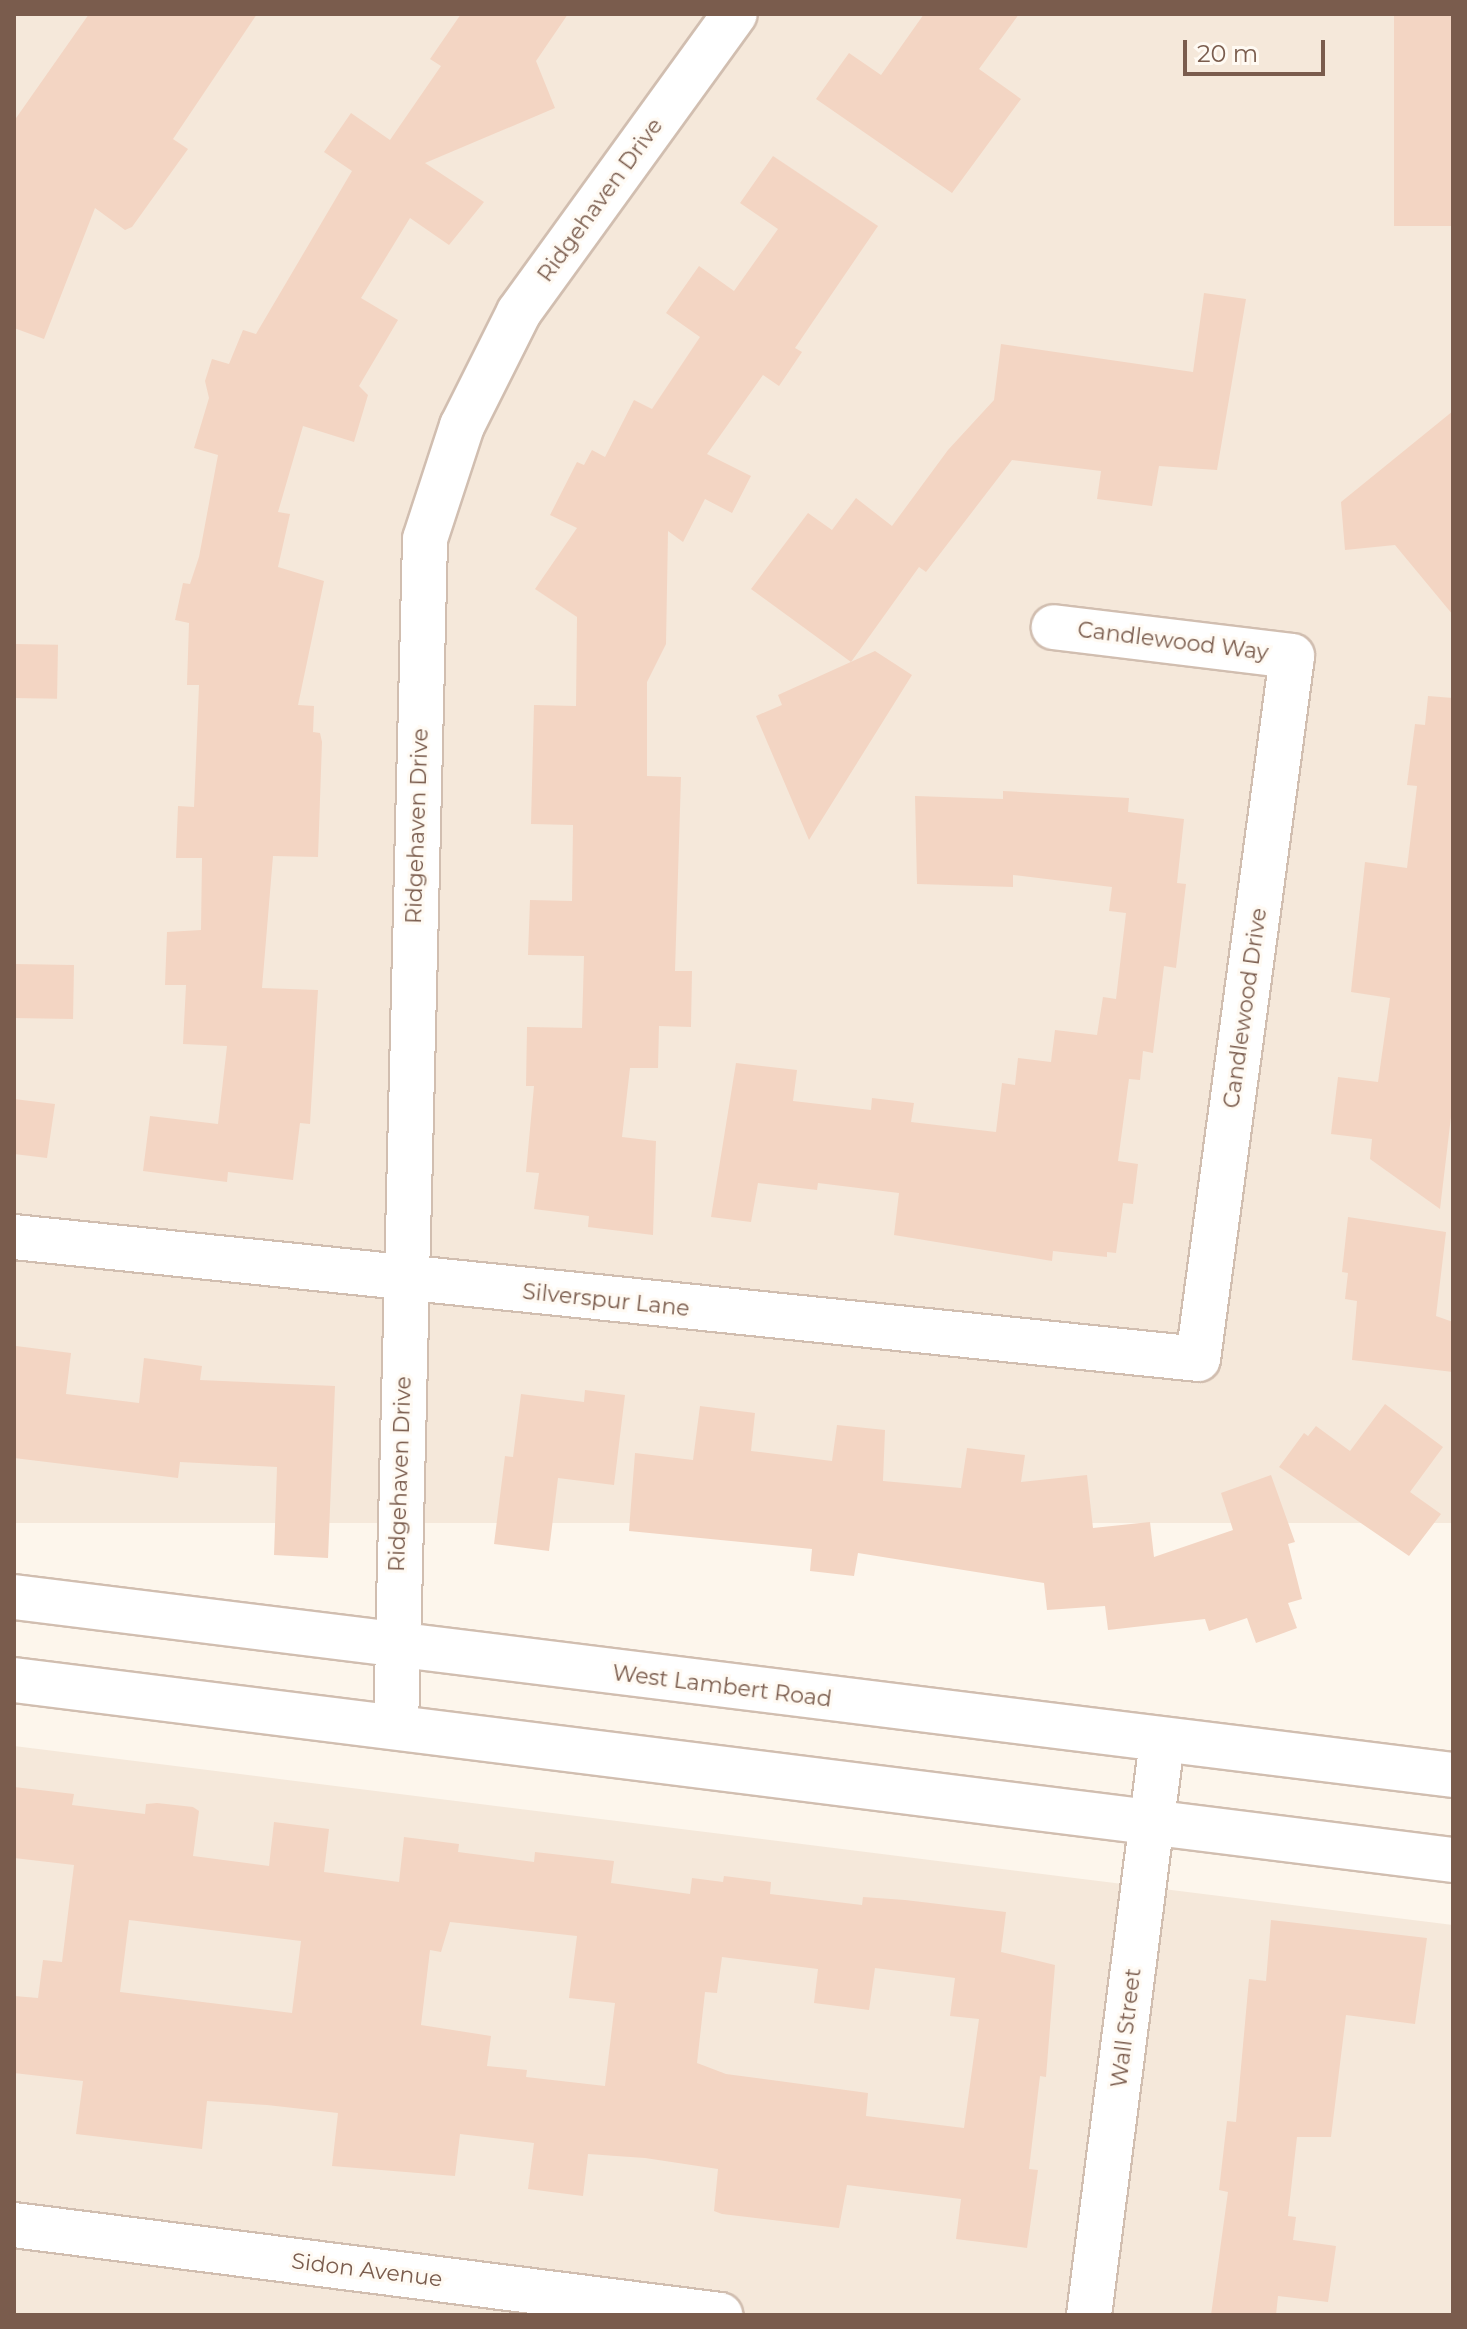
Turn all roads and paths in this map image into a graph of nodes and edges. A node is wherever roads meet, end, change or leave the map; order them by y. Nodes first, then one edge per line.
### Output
1 (735, 14) edge
2 (1054, 627) dead end
3 (1292, 656) joint
4 (14, 1237) edge
5 (405, 1280) junction
6 (1198, 1359) joint
7 (14, 1597) edge
8 (395, 1645) junction
9 (14, 1680) edge
10 (396, 1727) junction
11 (1162, 1741) junction
12 (1442, 1774) edge
13 (1153, 1820) junction
14 (1437, 1858) edge
15 (14, 2225) edge
16 (720, 2315) edge
17 (1089, 2315) edge

1 - 5 street, Ridgehaven Drive
2 - 3 street, Candlewood Way
3 - 6 street, Candlewood Drive
4 - 5 street, Silverspur Lane
5 - 6 street, Silverspur Lane
5 - 8 street, Ridgehaven Drive
7 - 8 street, West Lambert Road
8 - 10 street, Ridgehaven Drive
8 - 11 street, West Lambert Road
9 - 10 street
10 - 13 street
11 - 12 street, West Lambert Road
11 - 13 street, Wall Street
13 - 14 street
13 - 17 street, Wall Street
15 - 16 street, Sidon Avenue

